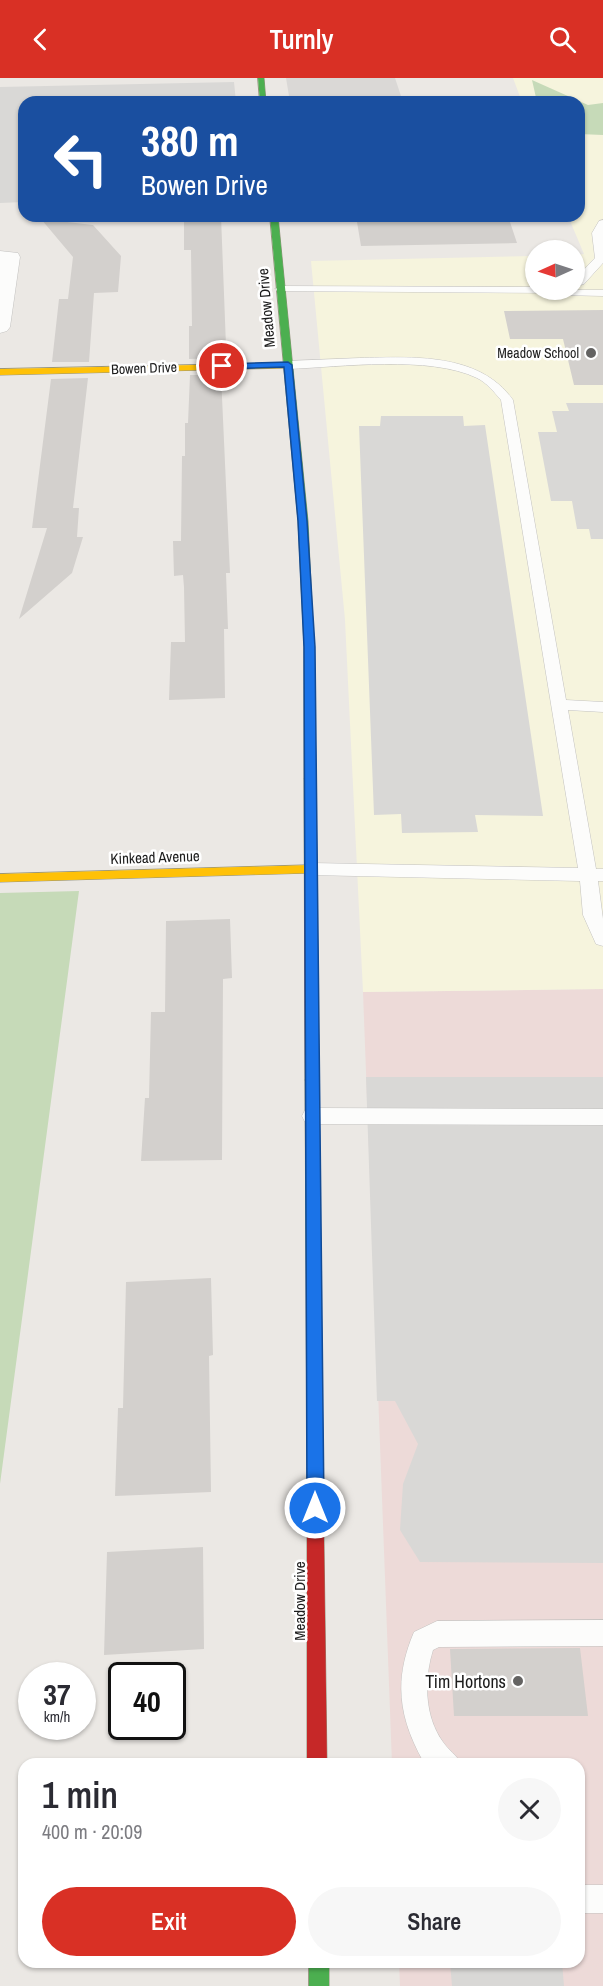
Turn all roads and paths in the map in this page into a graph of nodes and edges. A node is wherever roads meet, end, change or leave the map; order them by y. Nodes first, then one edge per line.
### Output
1 (261, 78) edge
2 (262, 96) edge
3 (275, 222) edge
4 (603, 222) edge
5 (601, 246) edge
6 (0, 257) edge
7 (585, 277) edge
8 (281, 289) junction
9 (525, 291) edge
10 (585, 292) edge
11 (603, 293) edge
12 (0, 327) edge
13 (288, 365) junction
14 (0, 372) edge
15 (558, 704) junction
16 (603, 707) edge
17 (311, 869) junction
18 (596, 875) edge
19 (0, 878) edge
20 (603, 939) edge
21 (312, 1116) junction
22 (603, 1117) edge
23 (603, 1633) edge
24 (317, 1758) edge
25 (438, 1758) edge
26 (585, 1899) edge
27 (603, 1899) edge
28 (319, 1968) edge
29 (319, 1986) edge

1 - 2 street
3 - 8 street, Meadow Drive
4 - 5 lane
5 - 7 lane
6 - 12 street
8 - 9 lane
8 - 13 street, Meadow Drive
10 - 11 lane
13 - 14 street, Bowen Drive
13 - 15 lane
13 - 17 street, Meadow Drive
15 - 16 lane
15 - 18 lane
17 - 18 lane
17 - 19 street, Kinkead Avenue
17 - 21 street, Meadow Drive
18 - 20 lane
21 - 22 lane
21 - 24 street, Meadow Drive
23 - 25 lane
26 - 27 lane
28 - 29 street

